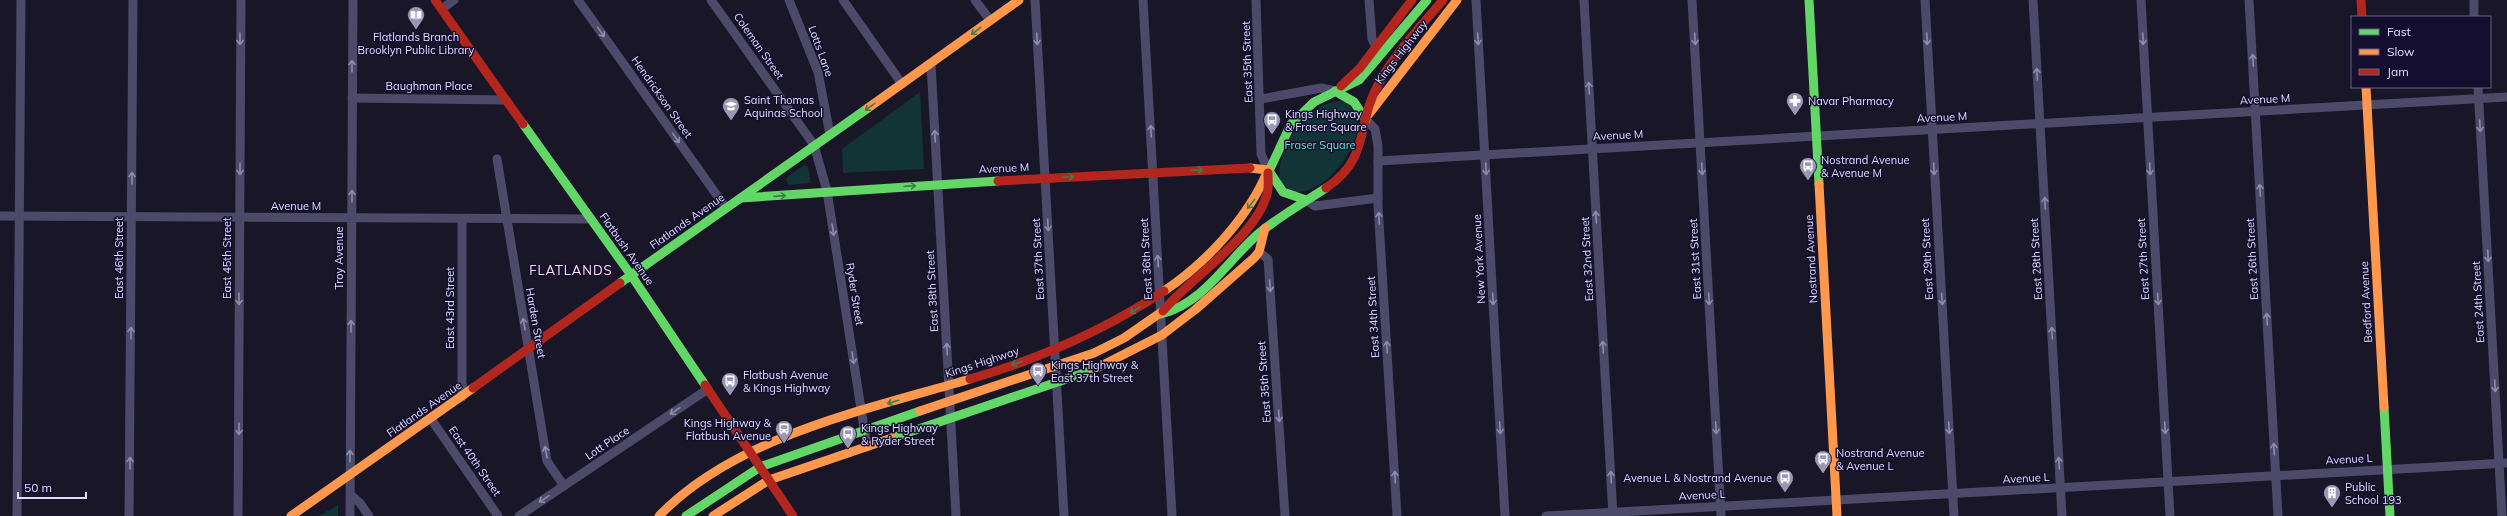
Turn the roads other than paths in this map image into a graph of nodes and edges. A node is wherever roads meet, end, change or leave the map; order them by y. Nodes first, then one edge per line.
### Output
1 (21, 0) edge
2 (133, 0) edge
3 (241, 0) edge
4 (353, 0) edge
5 (435, 0) edge
6 (454, 0) edge
7 (578, 0) edge
8 (711, 0) edge
9 (789, 0) edge
10 (843, 0) edge
11 (975, 0) edge
12 (1018, 0) edge
13 (1035, 0) edge
14 (1143, 0) edge
15 (1256, 0) edge
16 (1369, 0) edge
17 (1412, 0) edge
18 (1427, 0) edge
19 (1443, 0) edge
20 (1457, 0) edge
21 (1476, 0) edge
22 (1584, 0) edge
23 (1692, 0) edge
24 (1809, 0) edge
25 (1925, 0) edge
26 (2033, 0) edge
27 (2141, 0) edge
28 (2249, 0) edge
29 (2361, 0) edge
30 (2474, 0) edge
31 (442, 9) junction
32 (2362, 16) edge
33 (2474, 16) edge
34 (990, 20) junction
35 (1376, 47) junction
36 (931, 64) junction
37 (902, 84) junction
38 (2366, 88) edge
39 (2478, 88) edge
40 (1335, 91) junction
41 (2507, 97) edge
42 (352, 98) junction
43 (1261, 99) junction
44 (2479, 99) junction
45 (506, 100) junction
46 (2367, 105) junction
47 (2256, 112) junction
48 (2147, 118) junction
49 (1366, 120) junction
50 (2040, 124) junction
51 (1932, 130) junction
52 (830, 135) junction
53 (1816, 136) junction
54 (1700, 142) junction
55 (814, 145) junction
56 (1592, 148) junction
57 (1485, 154) junction
58 (497, 159) dead end
59 (1378, 161) junction
60 (1268, 170) junction
61 (1153, 172) junction
62 (1045, 178) junction
63 (938, 184) junction
64 (827, 191) junction
65 (741, 198) junction
66 (1378, 198) junction
67 (1306, 200) junction
68 (726, 208) junction
69 (0, 216) edge
70 (19, 216) junction
71 (131, 217) junction
72 (240, 218) junction
73 (351, 218) junction
74 (462, 219) junction
75 (506, 219) junction
76 (591, 220) junction
77 (1265, 228) junction
78 (1259, 252) junction
79 (631, 276) junction
80 (1160, 294) junction
81 (1161, 314) junction
82 (1162, 335) junction
83 (528, 349) junction
84 (1055, 351) junction
85 (1056, 366) junction
86 (1056, 382) junction
87 (949, 386) junction
88 (708, 389) junction
89 (462, 397) junction
90 (950, 402) junction
91 (861, 411) junction
92 (431, 419) junction
93 (951, 420) junction
94 (864, 429) junction
95 (867, 447) junction
96 (750, 451) junction
97 (2503, 463) edge
98 (760, 467) junction
99 (2388, 469) junction
100 (350, 475) junction
101 (2276, 476) junction
102 (769, 480) junction
103 (2168, 482) junction
104 (564, 486) junction
105 (2060, 488) junction
106 (1953, 494) junction
107 (351, 495) junction
108 (1836, 500) junction
109 (1720, 506) junction
110 (1613, 514) edge
111 (18, 516) edge
112 (129, 516) edge
113 (238, 516) edge
114 (291, 516) edge
115 (350, 516) edge
116 (368, 516) edge
117 (498, 516) edge
118 (519, 516) edge
119 (659, 516) edge
120 (686, 516) edge
121 (714, 516) edge
122 (793, 516) edge
123 (956, 516) edge
124 (1064, 516) edge
125 (1172, 516) edge
126 (1285, 516) edge
127 (1397, 516) edge
128 (1505, 516) edge
129 (1546, 516) edge
130 (1721, 516) edge
131 (1837, 516) edge
132 (1954, 516) edge
133 (2062, 516) edge
134 (2170, 516) edge
135 (2278, 516) edge
136 (2390, 516) edge
137 (2502, 516) edge

1 - 70 street
71 -> 2 street, East 46th Street
3 -> 72 street, East 45th Street
42 -> 4 street, Troy Avenue
5 - 31 main road, Flatbush Avenue
6 - 31 street
7 -> 68 street, Hendrickson Street
8 - 55 street, Coleman Street
9 - 52 street, Lotts Lane
10 - 37 street
11 - 34 street
12 - 34 main road, Flatlands Avenue
13 -> 62 street, East 37th Street
61 -> 14 street, East 36th Street
15 - 43 street, East 35th Street
16 - 35 street
17 - 35 main road, Kings Highway
18 - 40 main road, Kings Highway
19 - 49 main road, Kings Highway
20 - 49 main road, Kings Highway
21 -> 57 street, New York Avenue
56 -> 22 street, East 32nd Street
23 -> 54 street, East 31st Street
24 - 53 main road, Nostrand Avenue
25 -> 51 street, East 29th Street
50 -> 26 street, East 28th Street
27 -> 48 street, East 27th Street
47 -> 28 street, East 26th Street
29 - 32 main road
30 - 33 street
31 - 45 main road, Flatbush Avenue
34 -> 36 main road, Flatlands Avenue
35 - 40 main road, Kings Highway
36 - 37 main road, Flatlands Avenue
63 -> 36 street, East 38th Street
37 -> 52 main road, Flatlands Avenue
38 - 46 main road, Bedford Avenue
39 - 44 street, East 24th Street
40 - 43 street
40 - 49 main road
40 - 60 main road, Kings Highway
41 - 44 street, Avenue M
42 - 45 street, Baughman Place
73 -> 42 street, Troy Avenue
43 - 60 street, East 35th Street
44 - 46 street, Avenue M
44 -> 97 street, East 24th Street
45 - 76 main road, Flatbush Avenue
46 - 47 street, Avenue M
46 - 99 main road, Bedford Avenue
47 - 48 street, Avenue M
101 -> 47 street, East 26th Street
48 - 50 street, Avenue M
48 -> 103 street, East 27th Street
49 - 59 street, East 34th Street
49 - 67 main road, Kings Highway
50 - 51 street, Avenue M
105 -> 50 street, East 28th Street
51 - 53 street, Avenue M
51 -> 106 street, East 29th Street
52 - 55 main road, Flatlands Avenue
53 - 54 street, Avenue M
53 - 108 main road, Nostrand Avenue
54 - 56 street, Avenue M
54 -> 109 street, East 31st Street
55 - 64 street, Ryder Street
55 - 65 main road, Flatlands Avenue
56 - 57 street, Avenue M
110 -> 56 street, East 32nd Street
57 - 59 street, Avenue M
57 -> 128 street, New York Avenue
58 - 75 street, Harden Street
59 - 66 street, East 34th Street
61 -> 60 main road, Avenue M
60 - 67 main road
60 -> 80 main road, Kings Highway
60 - 81 main road, Kings Highway
62 -> 61 main road, Avenue M
80 -> 61 street, East 36th Street
62 - 63 main road, Avenue M
62 -> 84 street, East 37th Street
64 -> 63 main road, Avenue M
87 -> 63 street, East 38th Street
65 -> 64 main road, Avenue M
64 -> 91 street, Ryder Street
65 - 68 main road, Flatlands Avenue
66 - 67 street
127 -> 66 street, East 34th Street
67 - 77 main road, Kings Highway
68 - 79 main road, Flatlands Avenue
69 - 70 street, Avenue M
70 - 71 street, Avenue M
70 - 111 street
71 - 72 street, Avenue M
112 -> 71 street, East 46th Street
72 - 73 street, Avenue M
72 -> 113 street, East 45th Street
73 - 74 street, Avenue M
100 -> 73 street, Troy Avenue
74 - 75 street, Avenue M
74 - 89 street, East 43rd Street
75 - 76 street, Avenue M
83 -> 75 street, Harden Street
76 - 79 main road, Flatbush Avenue
77 - 78 main road
77 - 81 main road, Kings Highway
78 - 82 main road
78 -> 126 street, East 35th Street
79 - 83 main road, Flatlands Avenue
79 - 88 main road, Flatbush Avenue
80 - 81 street, East 36th Street
80 -> 84 main road, Kings Highway
81 - 82 street, East 36th Street
81 - 85 main road, Kings Highway
82 - 86 main road
82 - 125 street, East 36th Street
83 - 89 main road, Flatlands Avenue
104 -> 83 street, Harden Street
84 - 85 street, East 37th Street
84 -> 87 main road, Kings Highway
85 - 86 street, East 37th Street
85 - 90 main road, Kings Highway
86 - 93 main road
86 - 124 street, East 37th Street
87 - 90 street, East 38th Street
87 -> 91 main road, Kings Highway
88 - 96 main road, Flatbush Avenue
88 -> 104 street, Lott Place
89 - 92 main road, Flatlands Avenue
90 - 93 street, East 38th Street
90 - 94 main road, Kings Highway
91 - 94 street, Ryder Street
91 - 96 main road, Kings Highway
92 - 100 main road, Flatlands Avenue
92 - 117 street, East 40th Street
93 - 95 main road
93 - 123 street, East 38th Street
94 - 95 street, Ryder Street
94 - 98 main road, Kings Highway
95 - 102 main road
96 - 98 main road, Flatbush Avenue
96 - 119 main road, Kings Highway
97 - 99 street, Avenue L
97 - 137 street, East 24th Street
98 - 102 main road, Flatbush Avenue
98 - 120 main road, Kings Highway
99 - 101 street, Avenue L
99 - 136 main road, Bedford Avenue
100 - 107 street, Troy Avenue
100 - 114 main road, Flatlands Avenue
101 - 103 street, Avenue L
101 - 135 street, East 26th Street
102 - 121 main road
102 - 122 main road, Flatbush Avenue
103 - 105 street, Avenue L
103 - 134 street, East 27th Street
104 -> 118 street, Lott Place
105 - 106 street, Avenue L
105 - 133 street, East 28th Street
106 - 108 street, Avenue L
106 - 132 street, East 29th Street
107 - 115 street, Troy Avenue
107 - 116 street
108 - 109 street, Avenue L
108 - 131 main road, Nostrand Avenue
109 - 110 street, Avenue L
109 - 130 street, East 31st Street
110 - 129 street, Avenue L

